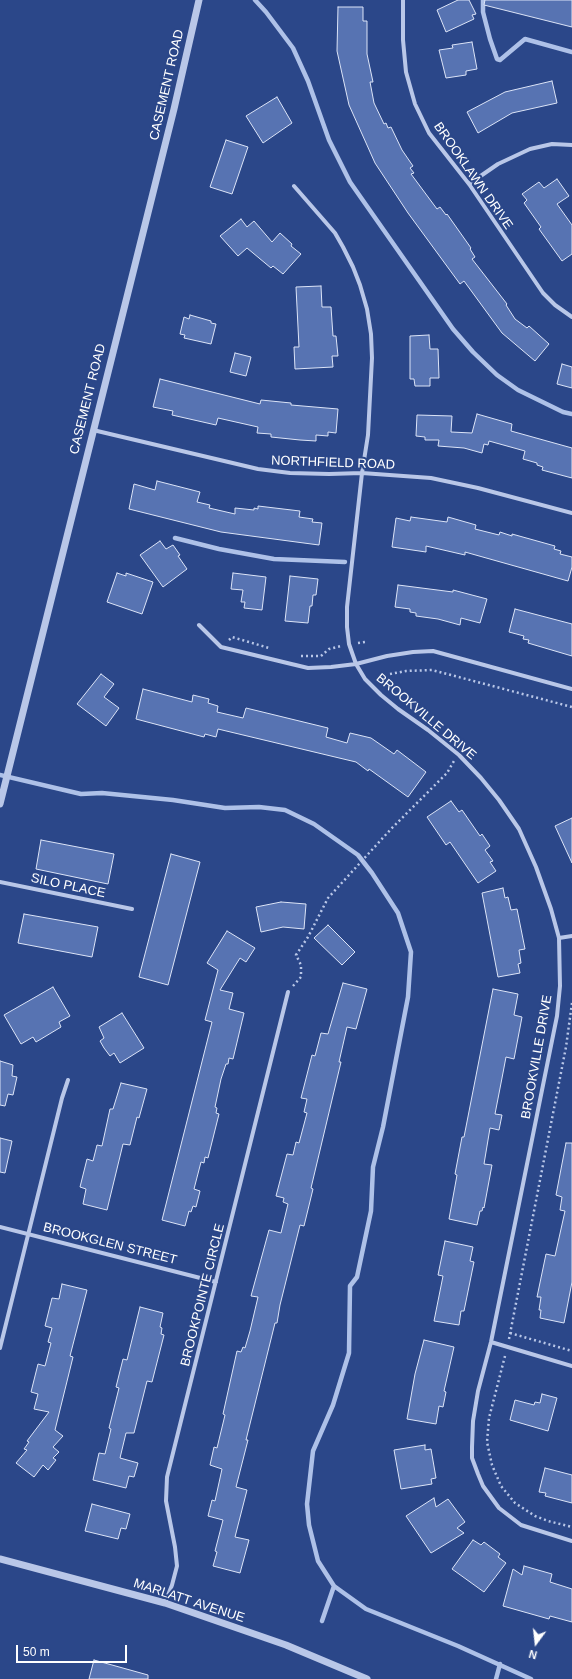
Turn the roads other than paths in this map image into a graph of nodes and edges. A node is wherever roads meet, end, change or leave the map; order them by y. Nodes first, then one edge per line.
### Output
1 (199, 0) edge
2 (403, 0) edge
3 (572, 145) edge
4 (469, 184) junction
5 (294, 186) dead end
6 (572, 317) edge
7 (92, 430) junction
8 (362, 473) junction
9 (572, 513) edge
10 (199, 625) dead end
11 (356, 664) junction
12 (572, 689) edge
13 (0, 804) edge
14 (0, 882) edge
15 (132, 910) dead end
16 (572, 936) edge
17 (559, 938) junction
18 (288, 992) road end
19 (68, 1080) dead end
20 (0, 1227) edge
21 (28, 1234) junction
22 (216, 1282) junction
23 (491, 1342) junction
24 (0, 1348) edge
25 (572, 1366) edge
26 (572, 1541) edge
27 (0, 1559) edge
28 (165, 1603) junction
29 (367, 1679) edge

1 - 7 street, CASEMENT ROAD
2 - 4 street, BROOKLAWN DRIVE
3 - 4 street
4 - 6 street, BROOKLAWN DRIVE
5 - 8 street, BROOKVILLE DRIVE
7 - 8 street, NORTHFIELD ROAD
7 - 13 street, CASEMENT ROAD
8 - 9 street, NORTHFIELD ROAD
8 - 11 street, BROOKVILLE DRIVE
10 - 11 street
11 - 12 street
11 - 17 street, BROOKVILLE DRIVE
14 - 15 street, SILO PLACE
16 - 17 street
17 - 23 street, BROOKVILLE DRIVE
18 - 22 street, BROOKPOINTE CIRCLE
19 - 21 street
20 - 21 street, BROOKGLEN STREET
21 - 22 street, BROOKGLEN STREET
21 - 24 street
22 - 28 street, BROOKPOINTE CIRCLE
23 - 25 street
23 - 26 street, BROOKVILLE DRIVE
27 - 28 street, MARLATT AVENUE
28 - 29 street, MARLATT AVENUE

